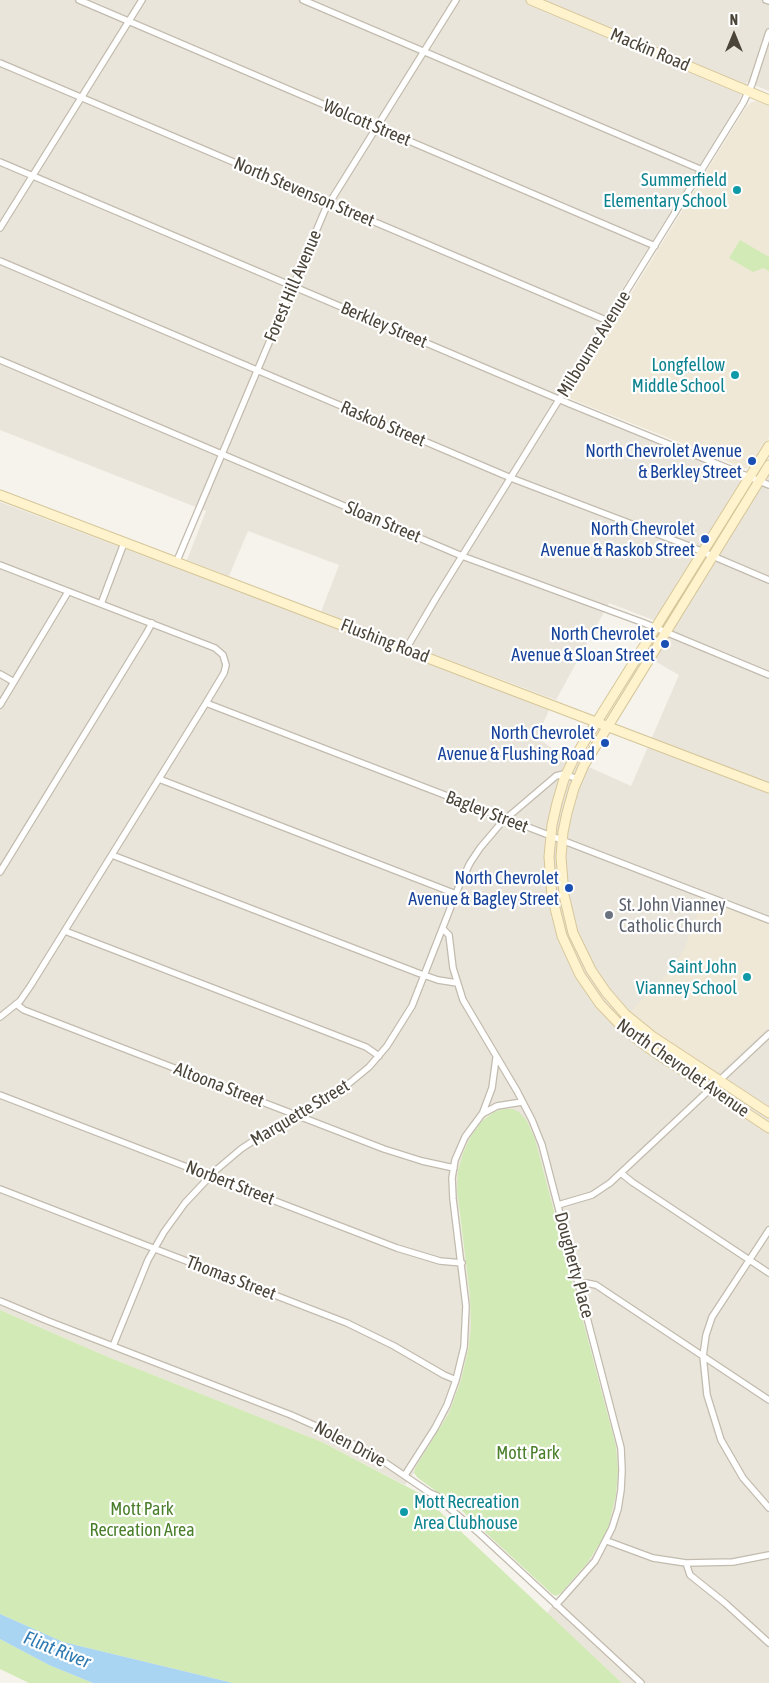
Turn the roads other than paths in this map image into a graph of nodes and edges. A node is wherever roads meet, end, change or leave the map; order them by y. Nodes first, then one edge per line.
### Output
1 (78, 0) edge
2 (142, 0) edge
3 (303, 0) edge
4 (456, 0) edge
5 (532, 0) edge
6 (129, 21) junction
7 (769, 32) edge
8 (424, 51) junction
9 (0, 63) edge
10 (749, 92) junction
11 (82, 97) junction
12 (769, 100) edge
13 (377, 127) junction
14 (0, 162) edge
15 (702, 170) junction
16 (33, 175) junction
17 (330, 202) junction
18 (0, 228) edge
19 (655, 246) junction
20 (0, 261) edge
21 (293, 286) junction
22 (608, 321) junction
23 (0, 360) edge
24 (257, 370) junction
25 (559, 399) junction
26 (769, 446) edge
27 (221, 454) junction
28 (769, 465) edge
29 (750, 476) junction
30 (511, 478) junction
31 (759, 480) junction
32 (769, 485) edge
33 (0, 495) edge
34 (124, 543) junction
35 (703, 552) junction
36 (462, 556) junction
37 (712, 556) junction
38 (176, 563) junction
39 (0, 565) edge
40 (769, 580) edge
41 (68, 592) junction
42 (101, 604) junction
43 (152, 624) junction
44 (656, 627) junction
45 (666, 632) junction
46 (406, 649) junction
47 (0, 674) edge
48 (769, 675) edge
49 (14, 682) junction
50 (206, 703) junction
51 (0, 705) edge
52 (596, 722) junction
53 (608, 726) junction
54 (566, 775) junction
55 (159, 779) junction
56 (578, 779) junction
57 (769, 788) edge
58 (506, 819) junction
59 (550, 836) junction
60 (562, 840) junction
61 (112, 855) junction
62 (0, 872) edge
63 (456, 894) junction
64 (769, 920) edge
65 (443, 928) junction
66 (65, 931) junction
67 (425, 976) junction
68 (457, 983) junction
69 (601, 986) junction
70 (591, 993) junction
71 (16, 1004) junction
72 (0, 1017) edge
73 (769, 1034) edge
74 (379, 1056) junction
75 (496, 1057) junction
76 (719, 1080) junction
77 (710, 1089) junction
78 (0, 1095) edge
79 (522, 1102) junction
80 (769, 1113) edge
81 (482, 1114) junction
82 (298, 1116) junction
83 (769, 1128) edge
84 (454, 1168) junction
85 (621, 1173) junction
86 (210, 1176) junction
87 (0, 1189) edge
88 (558, 1204) junction
89 (769, 1230) edge
90 (154, 1249) junction
91 (749, 1260) junction
92 (462, 1263) junction
93 (769, 1273) edge
94 (578, 1284) junction
95 (0, 1301) edge
96 (113, 1346) junction
97 (703, 1356) junction
98 (456, 1380) junction
99 (769, 1400) edge
100 (404, 1475) junction
101 (769, 1508) edge
102 (607, 1541) junction
103 (769, 1555) edge
104 (686, 1564) junction
105 (556, 1605) junction
106 (769, 1643) edge
107 (641, 1683) edge

1 - 6 street, Wolcott Street
2 - 6 street
3 - 8 street
4 - 8 street, Forest Hill Avenue
5 - 10 street, Mackin Road
6 - 11 street
6 - 13 street, Wolcott Street
7 - 10 street, Milbourne Avenue
8 - 13 street, Forest Hill Avenue
8 - 15 street
9 - 11 street, North Stevenson Street
10 - 12 street, Mackin Road
10 - 15 street, Milbourne Avenue
11 - 16 street
11 - 17 street, North Stevenson Street
13 - 17 street, Forest Hill Avenue
13 - 19 street, Wolcott Street
14 - 16 street, Berkley Street
15 - 19 street, Milbourne Avenue
16 - 18 street
16 - 21 street, Berkley Street
17 - 21 street, Forest Hill Avenue
17 - 22 street, North Stevenson Street
19 - 22 street, Milbourne Avenue
20 - 24 street, Raskob Street
21 - 24 street, Forest Hill Avenue
21 - 25 street, Berkley Street
22 - 25 street, Milbourne Avenue
23 - 27 street, Sloan Street
24 - 27 street, Forest Hill Avenue
24 - 30 street, Raskob Street
25 - 29 street, Berkley Street
25 - 30 street, Milbourne Avenue
26 - 29 street, North Chevrolet Avenue
27 - 36 street, Sloan Street
27 - 38 street, Forest Hill Avenue
28 - 31 street, North Chevrolet Avenue
29 - 31 street, Berkley Street
29 - 35 street, North Chevrolet Avenue
30 - 35 street, Raskob Street
30 - 36 street, Milbourne Avenue
31 - 32 street, Berkley Street
31 - 37 street, North Chevrolet Avenue
33 - 34 street, Flushing Road
34 - 38 street, Flushing Road
34 - 42 street
35 - 37 street, Raskob Street
35 - 44 street, North Chevrolet Avenue
36 - 44 street, Sloan Street
36 - 46 street, Milbourne Avenue
37 - 40 street, Raskob Street
37 - 45 street, North Chevrolet Avenue
38 - 46 street, Flushing Road
39 - 41 street
41 - 42 street
41 - 49 street
42 - 43 street
43 - 50 street
43 - 62 street
44 - 45 street, Sloan Street
44 - 52 street, North Chevrolet Avenue
45 - 48 street, Sloan Street
45 - 53 street, North Chevrolet Avenue
46 - 52 street, Flushing Road
47 - 49 street
49 - 51 street
50 - 55 street
50 - 58 street, Bagley Street
52 - 53 street, Flushing Road
52 - 54 street, North Chevrolet Avenue
53 - 56 street, North Chevrolet Avenue
53 - 57 street, Flushing Road
54 - 56 street
54 - 58 street, Marquette Street
54 - 59 street, North Chevrolet Avenue
55 - 61 street
55 - 63 street
56 - 60 street, North Chevrolet Avenue
58 - 59 street, Bagley Street
58 - 63 street, Marquette Street
59 - 60 street, Bagley Street
59 - 70 street, North Chevrolet Avenue
60 - 64 street, Bagley Street
60 - 69 street, North Chevrolet Avenue
61 - 66 street
61 - 67 street
63 - 65 street, Marquette Street
65 - 67 street, Marquette Street
65 - 68 street, Dougherty Place
66 - 71 street
66 - 74 street
67 - 68 street
67 - 74 street, Marquette Street
68 - 75 street, Dougherty Place
69 - 70 street
69 - 76 street, North Chevrolet Avenue
70 - 77 street, North Chevrolet Avenue
71 - 72 street
71 - 82 street, Altoona Street
73 - 76 street
74 - 82 street, Marquette Street
75 - 79 street, Dougherty Place
75 - 81 street
76 - 77 street
76 - 80 street, North Chevrolet Avenue
77 - 83 street, North Chevrolet Avenue
77 - 85 street
78 - 86 street, Norbert Street
79 - 81 street
79 - 88 street, Dougherty Place
81 - 84 street
82 - 84 street, Altoona Street
82 - 86 street, Marquette Street
84 - 92 street
85 - 88 street
85 - 91 street
86 - 90 street, Marquette Street
86 - 92 street, Norbert Street
87 - 90 street, Thomas Street
88 - 94 street, Dougherty Place
89 - 91 street
90 - 96 street, Marquette Street
90 - 98 street, Thomas Street
91 - 93 street
91 - 97 street
92 - 98 street
94 - 97 street
94 - 102 street, Dougherty Place
95 - 96 street, Nolen Drive
96 - 100 street, Nolen Drive
97 - 99 street
97 - 101 street
98 - 100 street
100 - 105 street, Nolen Drive
102 - 104 street
102 - 105 street, Dougherty Place
103 - 104 street
104 - 106 street
105 - 107 street, Nolen Drive

